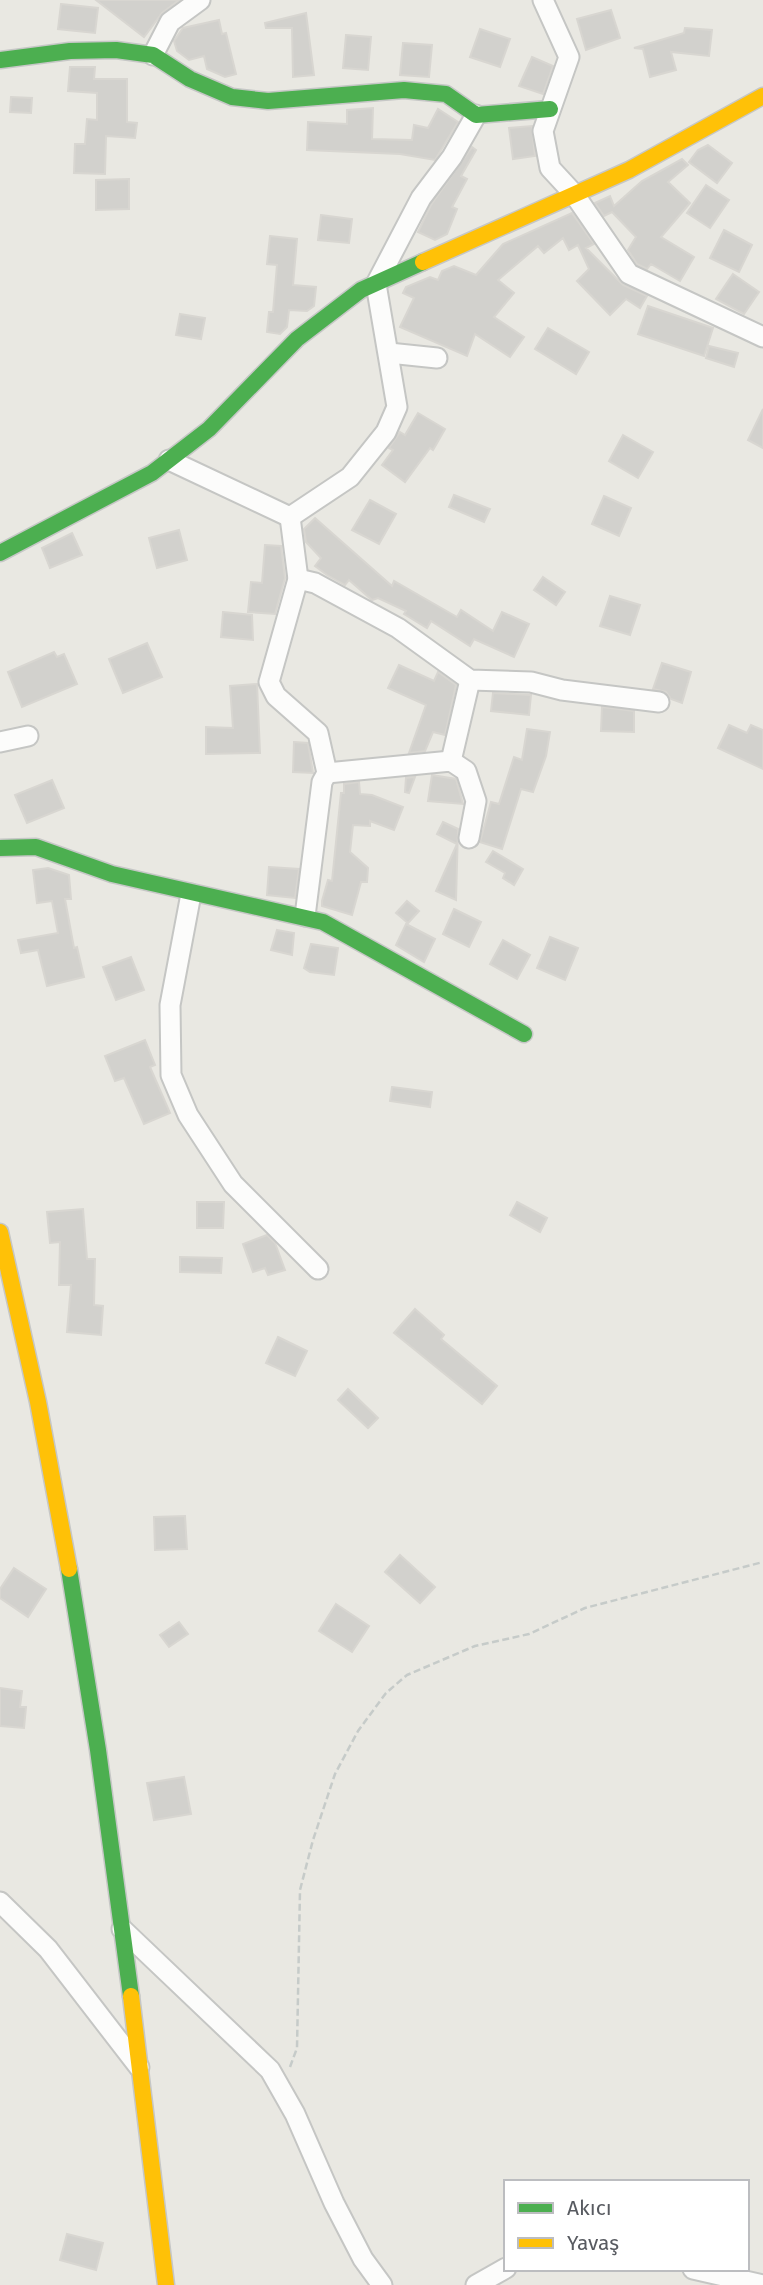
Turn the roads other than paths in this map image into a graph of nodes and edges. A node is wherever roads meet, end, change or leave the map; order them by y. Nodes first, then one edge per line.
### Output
1 (200, 0) edge
2 (543, 0) edge
3 (153, 55) junction
4 (0, 60) edge
5 (763, 96) edge
6 (550, 109) junction
7 (476, 115) junction
8 (574, 194) junction
9 (376, 284) junction
10 (763, 337) edge
11 (389, 353) junction
12 (437, 358) dead end
13 (169, 460) junction
14 (290, 517) junction
15 (0, 553) edge
16 (298, 579) junction
17 (470, 680) junction
18 (659, 702) dead end
19 (28, 736) dead end
20 (0, 742) edge
21 (451, 761) junction
22 (327, 772) junction
23 (469, 838) dead end
24 (0, 848) edge
25 (191, 894) junction
26 (305, 916) junction
27 (524, 1034) dead end
28 (0, 1232) edge
29 (318, 1269) dead end
30 (0, 1902) edge
31 (122, 1929) junction
32 (139, 2067) junction
33 (504, 2269) edge
34 (702, 2271) edge
35 (166, 2285) edge
36 (382, 2285) edge
37 (476, 2285) edge
38 (763, 2285) edge

1 - 3 street
2 - 6 street
3 - 4 street
3 - 7 street
5 - 8 street
6 - 7 street
6 - 8 street
7 - 9 street
8 - 9 street
8 - 10 street
9 - 11 street
9 - 13 street
11 - 12 street
11 - 14 street
13 - 14 street
13 - 15 street
14 - 16 street
16 - 17 street
16 - 22 street
17 - 18 street
17 - 21 street
19 - 20 street
21 - 22 street
21 - 23 street
22 - 26 street
24 - 25 street
25 - 26 street
25 - 29 street
26 - 27 street
28 - 31 street
30 - 32 street
31 - 32 street
31 - 36 street
32 - 35 street
33 - 37 street
34 - 38 street

